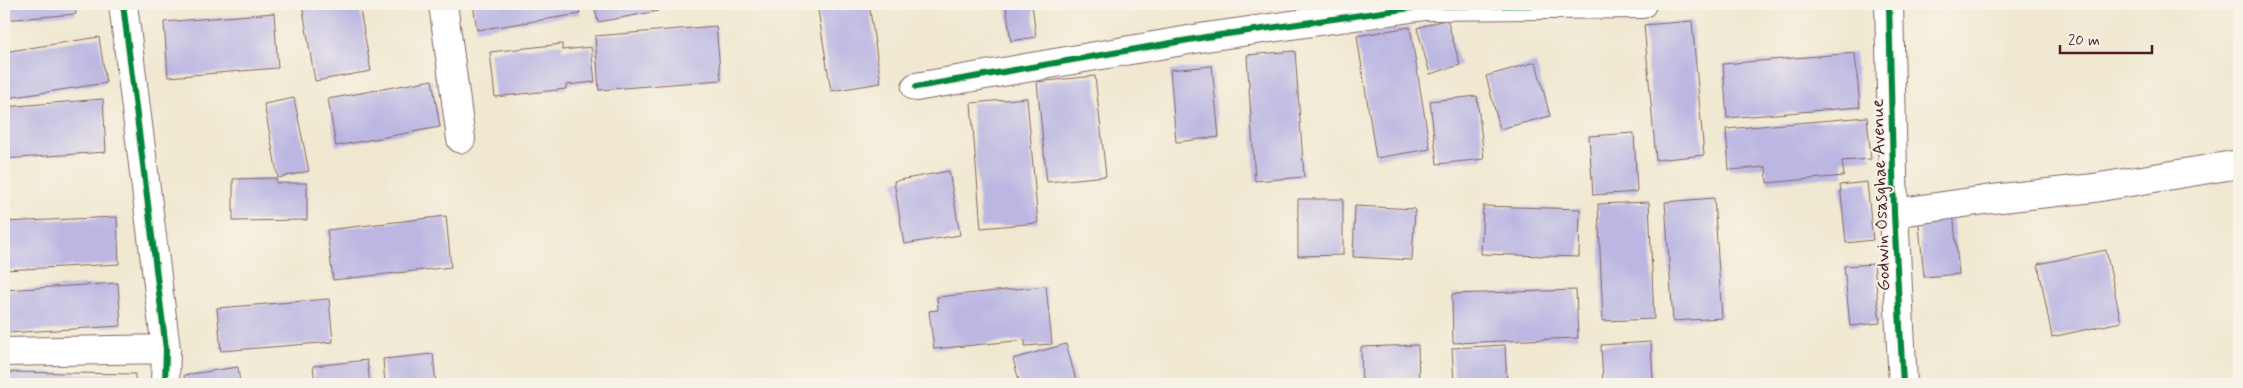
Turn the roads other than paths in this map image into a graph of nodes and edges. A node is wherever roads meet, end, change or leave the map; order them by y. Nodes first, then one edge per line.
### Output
1 (123, 4) edge
2 (443, 4) edge
3 (1642, 4) edge
4 (1889, 4) edge
5 (916, 87) dead end
6 (461, 139) dead end
7 (2238, 169) edge
8 (1894, 213) junction
9 (166, 349) junction
10 (4, 352) edge
11 (165, 384) edge
12 (1903, 384) edge

1 - 9 street
2 - 6 street
3 - 5 street
4 - 8 street, Godwin Osasghae Avenue
7 - 8 street
8 - 12 street, Godwin Osasghae Avenue
9 - 10 street
9 - 11 street

